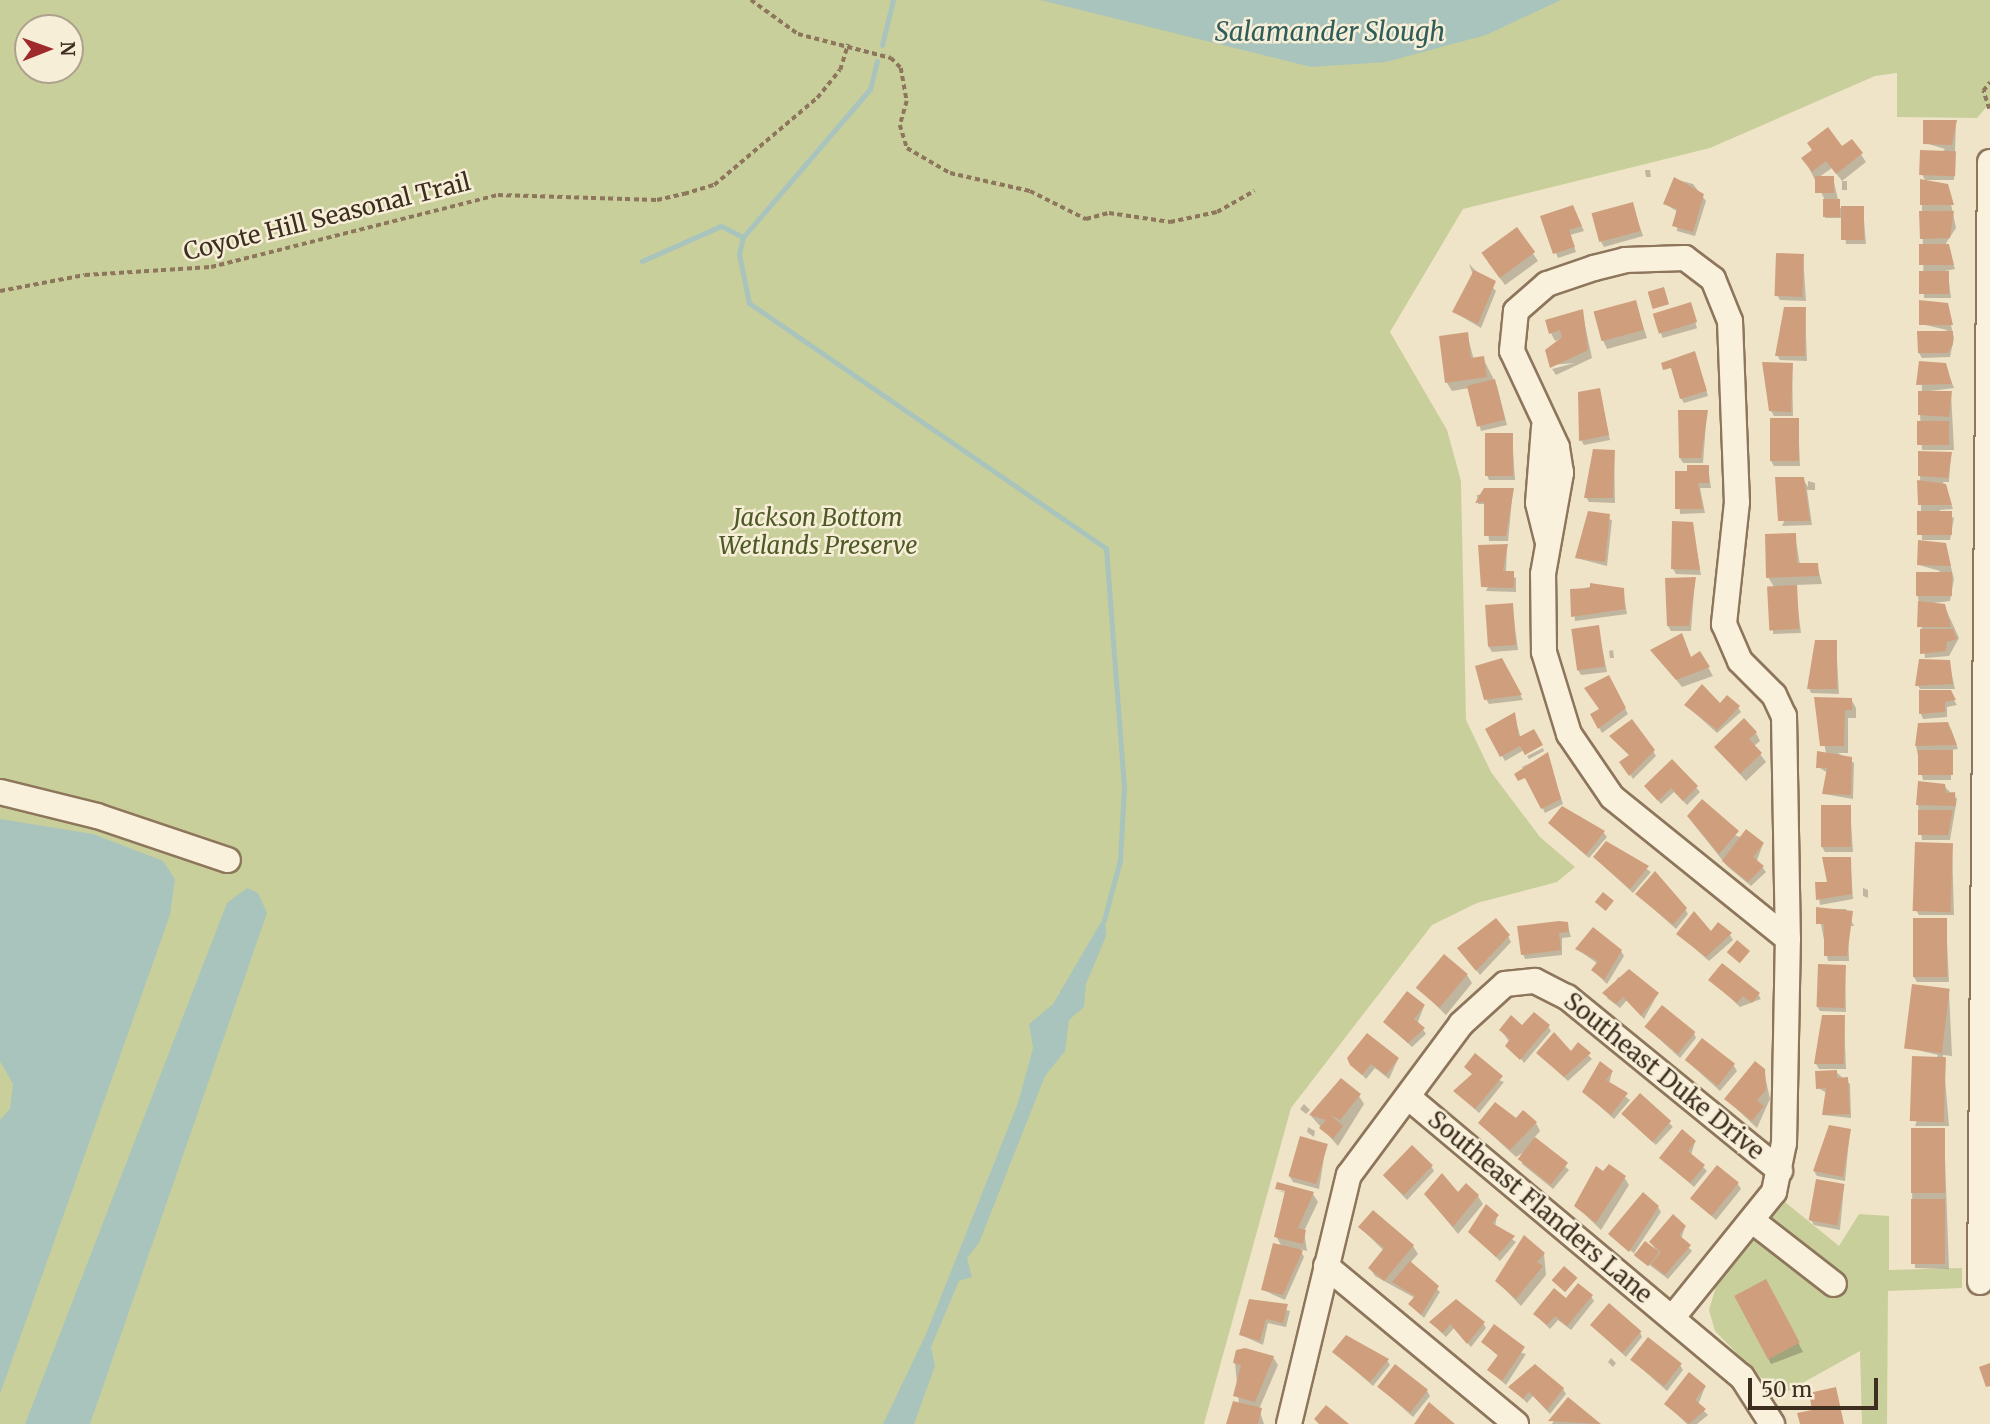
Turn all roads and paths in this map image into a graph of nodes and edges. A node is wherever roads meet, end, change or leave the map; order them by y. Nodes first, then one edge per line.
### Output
1 (751, 0) edge
2 (848, 44) junction
3 (1990, 82) edge
4 (1989, 108) edge
5 (1990, 162) edge
6 (1254, 191) dead end
7 (0, 291) edge
8 (1989, 522) edge
9 (1988, 602) edge
10 (0, 792) edge
11 (1988, 842) edge
12 (228, 860) dead end
13 (1788, 939) junction
14 (1987, 1009) edge
15 (1408, 1097) junction
16 (1780, 1171) junction
17 (1986, 1176) edge
18 (1754, 1222) junction
19 (1985, 1257) edge
20 (1326, 1266) junction
21 (1980, 1282) dead end
22 (1834, 1284) dead end
23 (1673, 1317) junction
24 (1289, 1424) edge
25 (1516, 1424) edge
26 (1772, 1424) edge

1 - 2 path
2 - 6 path
2 - 7 path, Coyote Hill Seasonal Trail
3 - 4 path
5 - 8 street
8 - 9 street
9 - 11 street
10 - 12 street
11 - 14 street
13 - 13 street
13 - 16 street
14 - 17 street
15 - 16 street, Southeast Duke Drive
15 - 20 street, Southeast Duke Drive
15 - 23 street, Southeast Flanders Lane
16 - 18 street
17 - 19 street
18 - 22 street
18 - 23 street
19 - 21 street
20 - 24 street, Southeast Duke Drive
20 - 25 street
23 - 26 street, Southeast Flanders Lane

